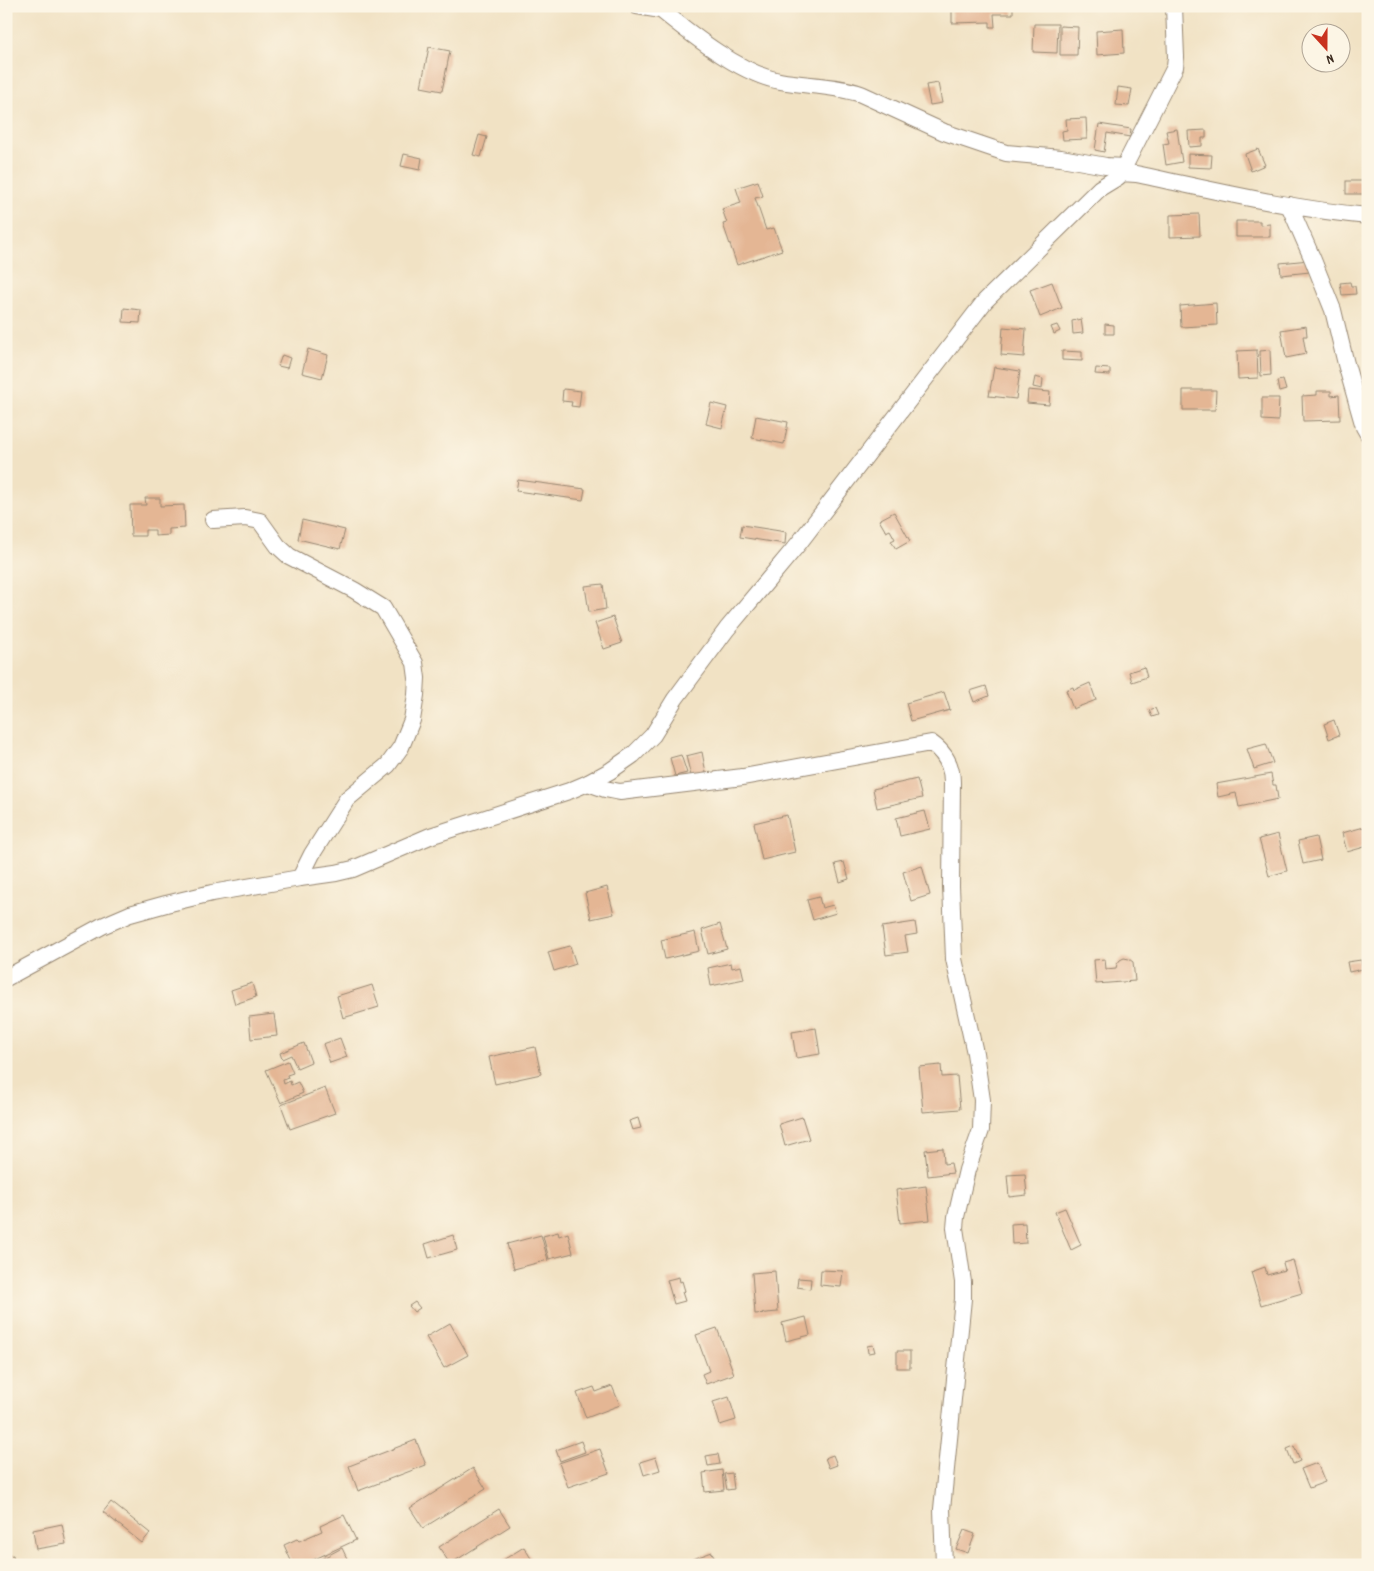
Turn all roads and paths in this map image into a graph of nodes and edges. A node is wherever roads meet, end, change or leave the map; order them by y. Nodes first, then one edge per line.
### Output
1 (637, 6) edge
2 (1174, 6) edge
3 (660, 8) edge
4 (1122, 170) junction
5 (1289, 205) junction
6 (1368, 216) edge
7 (1368, 434) edge
8 (213, 520) dead end
9 (588, 783) junction
10 (300, 878) junction
11 (6, 978) edge
12 (944, 1565) edge

1 - 3 street
2 - 4 street
3 - 4 street
4 - 5 street
4 - 9 street
5 - 6 street
5 - 7 street
8 - 10 street
9 - 10 street
9 - 12 street
10 - 11 street

